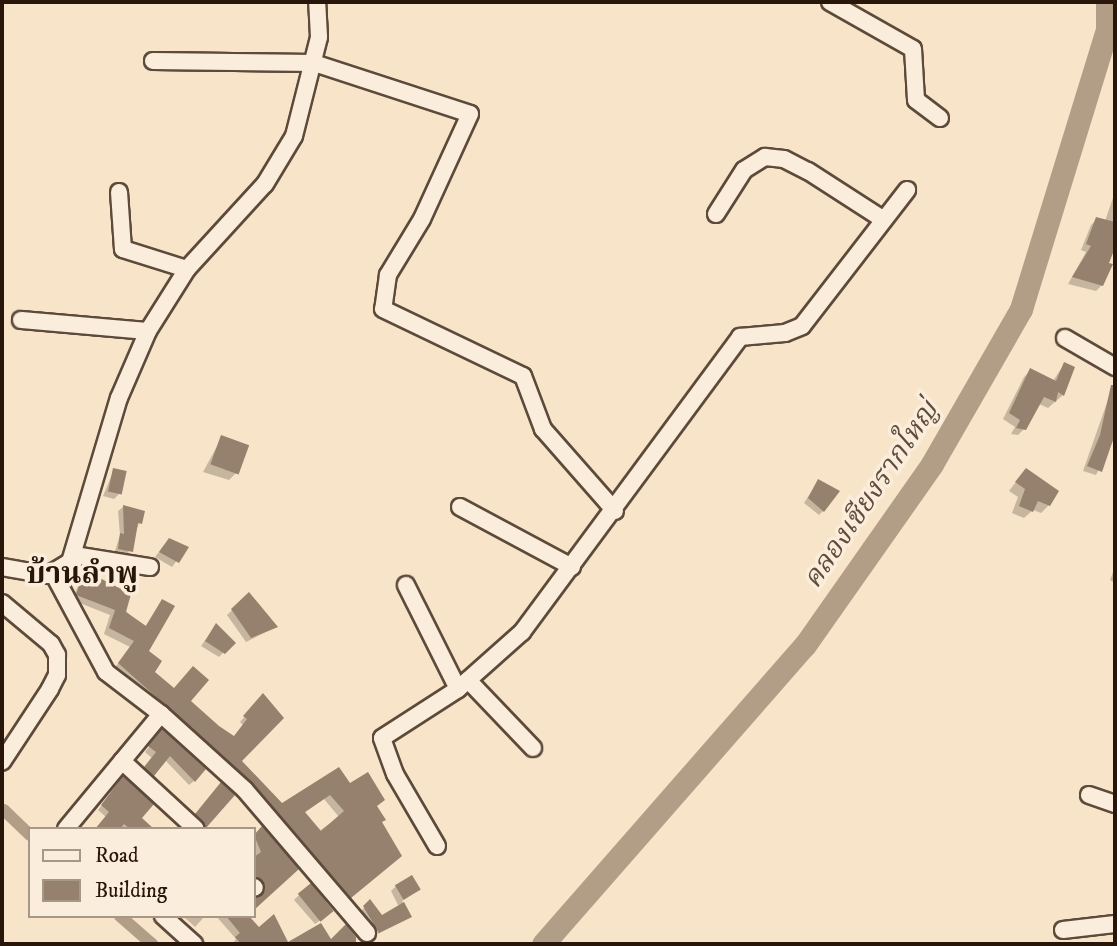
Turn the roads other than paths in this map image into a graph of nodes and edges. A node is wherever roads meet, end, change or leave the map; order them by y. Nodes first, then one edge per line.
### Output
1 (317, 2) edge
2 (830, 2) edge
3 (153, 61) dead end
4 (314, 63) junction
5 (940, 118) dead end
6 (907, 190) dead end
7 (119, 192) dead end
8 (716, 214) dead end
9 (884, 220) junction
10 (187, 270) junction
11 (21, 320) dead end
12 (148, 331) junction
13 (1065, 338) dead end
14 (1115, 368) edge
15 (460, 507) dead end
16 (615, 511) junction
17 (74, 555) junction
18 (572, 566) junction
19 (2, 567) edge
20 (150, 567) dead end
21 (53, 573) junction
22 (406, 585) dead end
23 (2, 603) edge
24 (463, 685) junction
25 (161, 714) junction
26 (533, 748) dead end
27 (122, 761) junction
28 (2, 762) edge
29 (1089, 795) dead end
30 (1115, 804) edge
31 (68, 827) edge
32 (194, 827) edge
33 (438, 846) dead end
34 (165, 918) edge
35 (1115, 925) edge
36 (1063, 930) dead end
37 (368, 933) dead end
38 (194, 944) edge

1 - 4 street
2 - 5 street
3 - 4 street
4 - 10 street
4 - 16 street
6 - 9 street
7 - 10 street
8 - 9 street
9 - 16 street
10 - 12 street
11 - 12 street
12 - 17 street
13 - 14 street
15 - 18 street
16 - 18 street
17 - 20 street
17 - 21 street
18 - 24 street
19 - 21 street
21 - 25 street
22 - 24 street
23 - 28 street
24 - 26 street
24 - 33 street
25 - 27 street
25 - 37 street
27 - 31 street
27 - 32 street
29 - 30 street
34 - 38 street
35 - 36 street

